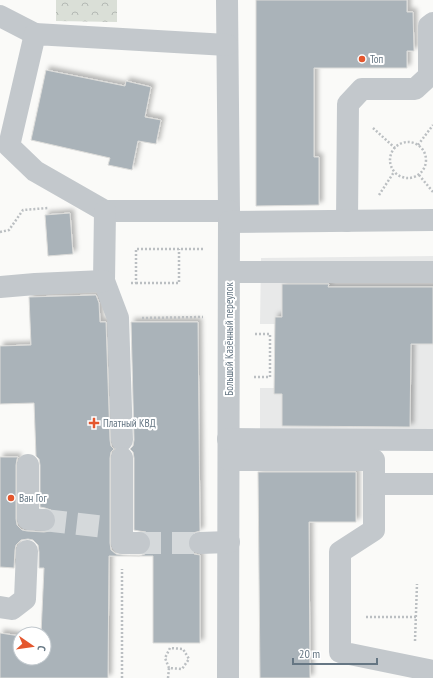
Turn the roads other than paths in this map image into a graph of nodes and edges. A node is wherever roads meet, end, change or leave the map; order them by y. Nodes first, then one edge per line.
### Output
1 (227, 0) edge
2 (0, 16) edge
3 (433, 23) edge
4 (35, 34) junction
5 (227, 45) junction
6 (431, 78) edge
7 (105, 211) junction
8 (229, 216) junction
9 (433, 220) edge
10 (347, 221) junction
11 (229, 272) junction
12 (433, 272) edge
13 (105, 284) junction
14 (0, 287) edge
15 (433, 440) edge
16 (229, 449) junction
17 (28, 465) dead end
18 (374, 484) junction
19 (433, 484) edge
20 (44, 520) tunnel mouth
21 (200, 542) tunnel mouth
22 (229, 542) junction
23 (139, 543) tunnel mouth
24 (27, 551) dead end
25 (0, 607) edge
26 (433, 671) edge
27 (228, 678) edge

1 - 5 street, Большой Казённый переулок
2 - 4 street
3 - 6 street
4 - 5 street
4 - 7 street
5 - 8 street, Большой Казённый переулок
6 - 10 street
7 - 8 street
7 - 13 street
8 - 10 street
8 - 11 street, Большой Казённый переулок
9 - 10 street
11 - 12 street
11 - 16 street, Большой Казённый переулок
13 - 14 street
13 - 23 street
15 - 16 street
16 - 18 street
16 - 22 street, Большой Казённый переулок
17 - 20 street
18 - 19 street
18 - 26 street
21 - 22 street
22 - 27 street, Большой Казённый переулок
24 - 25 street

